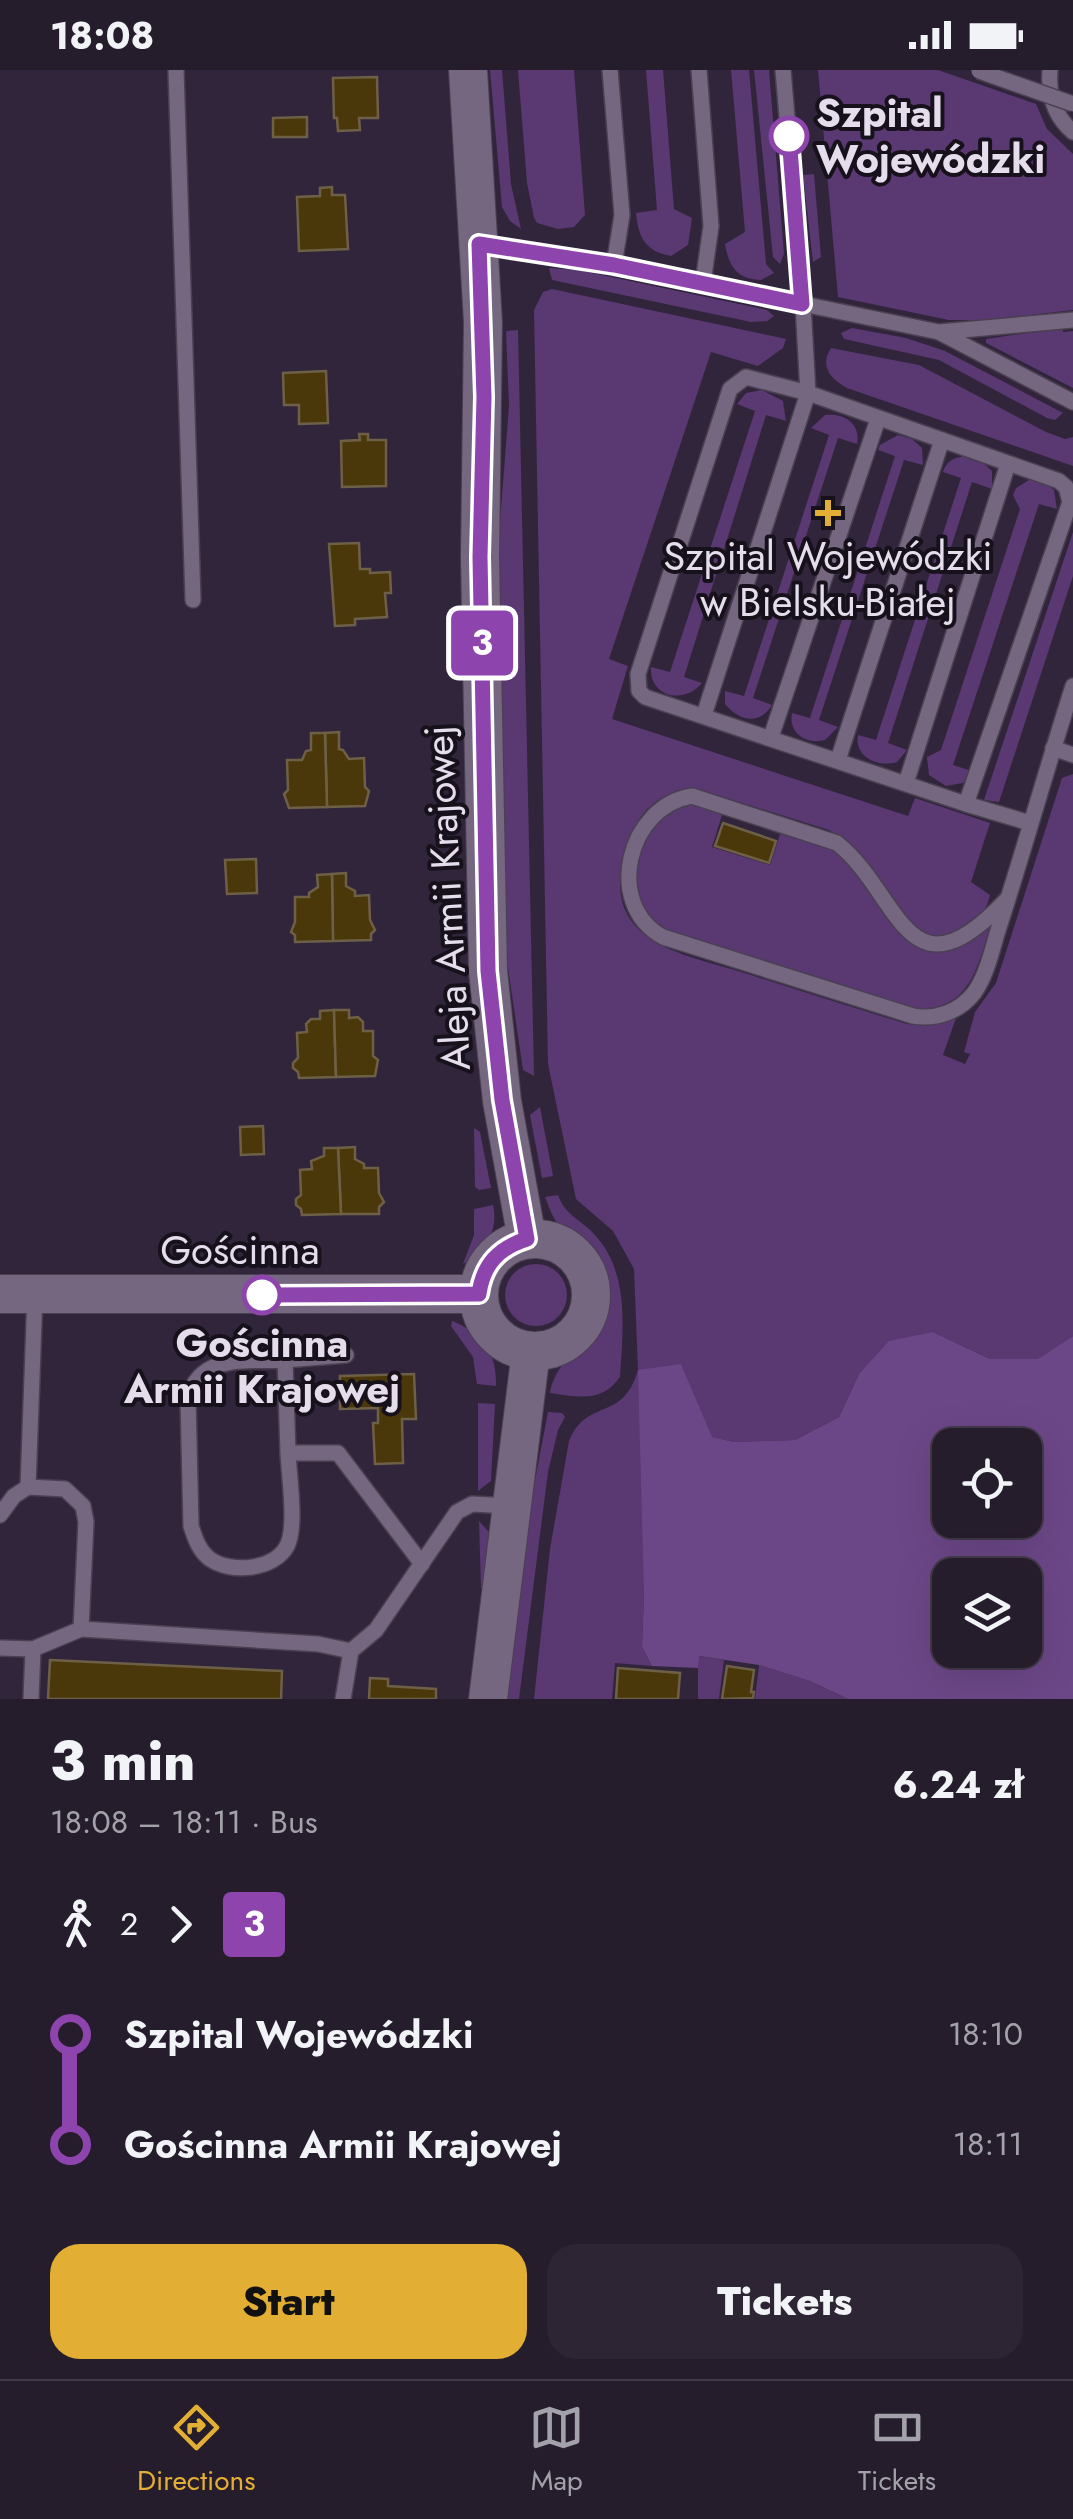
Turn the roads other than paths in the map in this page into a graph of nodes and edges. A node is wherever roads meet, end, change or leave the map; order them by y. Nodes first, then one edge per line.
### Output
1 (176, 70) edge
2 (468, 70) edge
3 (610, 70) edge
4 (698, 70) edge
5 (783, 70) edge
6 (978, 70) edge
7 (1050, 70) edge
8 (1073, 104) edge
9 (1073, 132) edge
10 (479, 244) junction
11 (614, 265) junction
12 (703, 283) junction
13 (802, 304) junction
14 (1073, 320) edge
15 (939, 332) junction
16 (808, 393) junction
17 (1073, 402) edge
18 (878, 418) junction
19 (942, 440) junction
20 (1008, 464) junction
21 (193, 600) dead end
22 (1073, 686) edge
23 (704, 715) junction
24 (772, 737) junction
25 (1053, 748) junction
26 (1073, 755) edge
27 (838, 760) junction
28 (906, 783) junction
29 (966, 804) junction
30 (1030, 824) junction
31 (1008, 898) junction
32 (527, 1239) junction
33 (17, 1294) edge
34 (479, 1294) junction
35 (532, 1351) junction
36 (346, 1354) dead end
37 (286, 1360) junction
38 (288, 1454) junction
39 (28, 1487) junction
40 (512, 1506) junction
41 (0, 1515) edge
42 (422, 1564) junction
43 (81, 1630) junction
44 (0, 1648) edge
45 (33, 1649) junction
46 (351, 1651) junction
47 (31, 1699) edge
48 (344, 1699) edge
49 (488, 1699) edge

1 - 21 lane
2 - 10 street, Aleja Armii Krajowej
3 - 11 lane
4 - 12 lane
5 - 13 lane
6 - 8 lane, bridge
7 - 9 lane
10 - 11 lane
10 - 32 street, Aleja Armii Krajowej
11 - 12 lane
12 - 13 lane
13 - 15 lane
13 - 16 lane
14 - 15 lane
15 - 17 lane
16 - 18 lane
16 - 23 lane
16 - 23 lane
18 - 19 lane
18 - 24 lane
19 - 20 lane
19 - 27 lane
20 - 28 lane
20 - 29 lane
22 - 25 lane
23 - 24 lane
24 - 27 lane
25 - 26 lane
25 - 30 lane
27 - 28 lane
28 - 29 lane
29 - 30 lane
30 - 31 lane
31 - 31 lane
32 - 34 street
32 - 35 street
33 - 34 street, Gościnna
33 - 39 lane
34 - 35 street
35 - 40 street
36 - 37 lane
37 - 38 lane
37 - 38 lane
38 - 42 lane
39 - 41 lane
39 - 43 lane
40 - 42 lane
40 - 49 street
42 - 46 lane
43 - 45 lane
43 - 46 lane
44 - 45 lane
45 - 47 lane
46 - 48 lane

